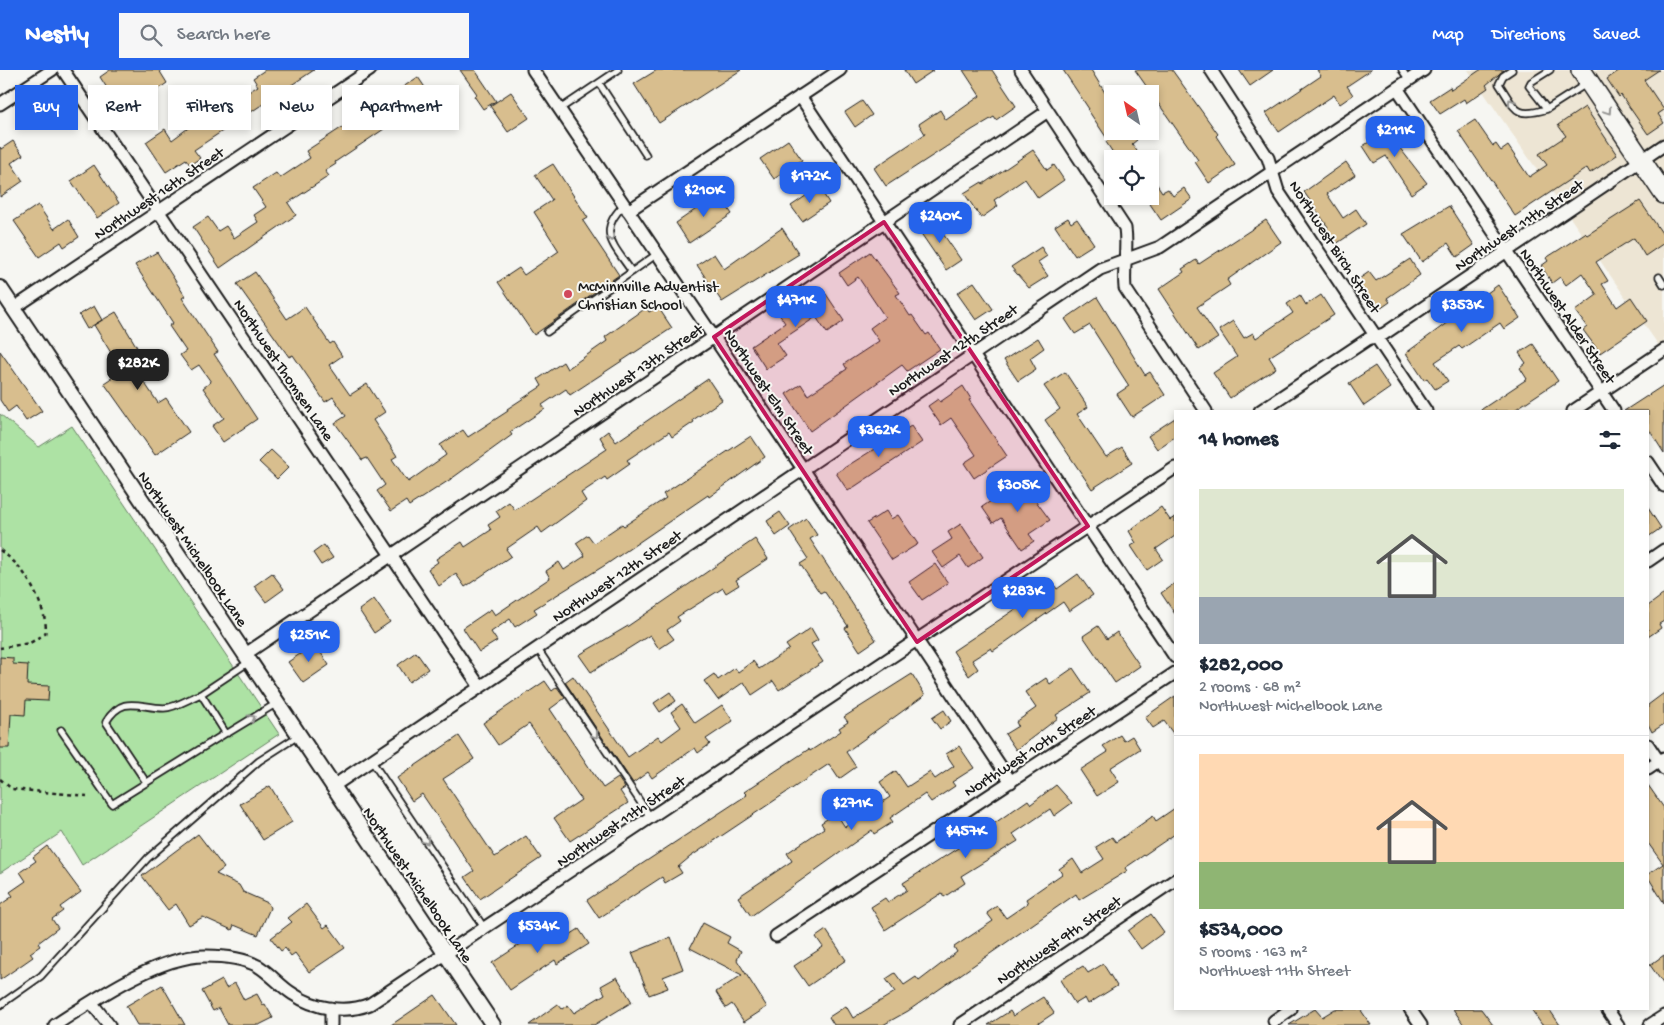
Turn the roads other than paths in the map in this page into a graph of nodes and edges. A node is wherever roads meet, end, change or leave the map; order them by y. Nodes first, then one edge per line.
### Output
1 (52, 70) edge
2 (64, 70) edge
3 (370, 70) edge
4 (533, 70) edge
5 (618, 70) edge
6 (840, 70) edge
7 (1021, 70) edge
8 (1211, 70) edge
9 (1402, 70) edge
10 (1424, 70) edge
11 (1512, 70) edge
12 (1549, 70) edge
13 (1585, 76) edge
14 (1409, 80) junction
15 (598, 83) junction
16 (1397, 88) junction
17 (800, 96) junction
18 (0, 104) edge
19 (1547, 109) junction
20 (560, 110) junction
21 (1048, 111) junction
22 (1664, 145) edge
23 (646, 155) dead end
24 (1642, 160) junction
25 (1272, 171) junction
26 (1664, 194) edge
27 (626, 208) junction
28 (159, 211) junction
29 (884, 222) junction
30 (1507, 251) junction
31 (657, 254) junction
32 (1126, 258) junction
33 (632, 272) junction
34 (1659, 277) dead end
35 (1664, 285) edge
36 (0, 288) edge
37 (14, 308) junction
38 (546, 332) dead end
39 (1376, 336) junction
40 (714, 337) junction
41 (1664, 350) edge
42 (973, 354) junction
43 (1601, 392) junction
44 (1205, 410) edge
45 (1262, 410) edge
46 (1425, 410) edge
47 (1574, 410) edge
48 (1613, 410) edge
49 (1649, 464) edge
50 (803, 469) junction
51 (1174, 469) edge
52 (1664, 486) edge
53 (1088, 526) junction
54 (1664, 550) edge
55 (391, 555) junction
56 (1649, 560) edge
57 (917, 642) junction
58 (537, 648) junction
59 (1174, 655) edge
60 (247, 658) junction
61 (1174, 674) edge
62 (480, 687) junction
63 (201, 693) junction
64 (277, 703) junction
65 (62, 730) dead end
66 (227, 733) junction
67 (298, 736) junction
68 (1649, 745) edge
69 (371, 760) junction
70 (1662, 763) edge
71 (1649, 769) edge
72 (146, 782) junction
73 (1011, 782) junction
74 (332, 787) junction
75 (651, 818) junction
76 (1174, 881) edge
77 (485, 929) junction
78 (776, 936) dead end
79 (446, 955) junction
80 (91, 1002) junction
81 (0, 1005) edge
82 (331, 1008) junction
83 (1290, 1010) edge
84 (1411, 1010) edge
85 (1608, 1010) edge
86 (1664, 1016) edge
87 (1274, 1021) dead end
88 (55, 1025) edge
89 (109, 1025) edge
90 (331, 1025) edge
91 (493, 1025) edge
92 (960, 1025) edge
93 (1421, 1025) edge
94 (1618, 1025) edge
95 (1650, 1025) edge

1 - 18 street
2 - 28 street, Northwest Thomsen Lane
3 - 28 street, Northwest 16th Street
4 - 20 street, Northwest Elm Street
5 - 15 lane
6 - 17 street
7 - 21 street
8 - 25 street, Northwest Birch Street
9 - 14 lane
10 - 14 street, Northwest 12th Street
19 -> 11 lane
12 - 19 lane
13 - 19 lane
13 -> 24 highway
14 - 16 street, Northwest 12th Street
15 - 20 lane
15 - 23 lane
16 - 25 street, Northwest 12th Street
16 - 30 street, Northwest Alder Street
17 - 27 street
17 - 29 street
20 - 27 street, Northwest Elm Street
21 - 29 street, Northwest 13th Street
21 - 32 street
22 - 24 street, Northwest 11th Street
24 - 26 highway
24 - 30 street, Northwest 11th Street
25 - 32 street, Northwest 12th Street
25 - 39 street, Northwest Birch Street
27 - 31 street, Northwest Elm Street
27 -> 33 lane
28 - 37 street, Northwest 16th Street
28 - 55 street, Northwest Thomsen Lane
29 - 40 street, Northwest 13th Street
29 - 42 street
30 - 39 street, Northwest 11th Street
30 - 43 street, Northwest Alder Street
31 - 33 lane
31 - 40 street, Northwest Elm Street
32 - 42 street, Northwest 12th Street
32 - 44 street
33 - 38 lane
34 - 35 lane
36 - 37 street, Northwest Michelbook Lane
37 - 60 street, Northwest Michelbook Lane
39 - 45 street, Northwest 11th Street
39 - 46 street, Northwest Birch Street
40 - 50 street, Northwest Elm Street
40 - 55 street, Northwest 13th Street
41 - 43 street
42 - 50 street, Northwest 12th Street
42 - 53 street
43 - 47 street
43 - 48 street, Northwest Alder Street
49 - 52 street
50 - 57 street, Northwest Elm Street
50 - 58 street, Northwest 12th Street
51 - 53 street, Northwest 11th Street
53 - 57 street, Northwest 11th Street
53 - 59 street
54 - 56 street
55 - 60 street, Northwest 13th Street
55 - 62 street, Northwest Thomsen Lane
57 - 73 street, Northwest Elm Street
57 - 75 street, Northwest 11th Street
58 - 62 street, Northwest 12th Street
58 -> 75 lane
60 - 63 lane
60 - 64 street, Northwest Michelbook Lane
61 - 73 street, Northwest 10th Street
62 - 69 street, Northwest 12th Street
63 - 66 lane
63 - 72 lane
66 -> 64 lane
64 - 67 street, Northwest Michelbook Lane
65 - 72 lane
66 - 72 lane
67 - 74 street, Northwest Michelbook Lane
67 - 81 lane
68 - 70 street
69 - 74 street, Northwest 12th Street
69 -> 77 lane
70 - 71 street
73 - 78 street, Northwest 10th Street
74 - 79 street, Northwest Michelbook Lane
75 - 77 street, Northwest 11th Street
76 - 92 street, Northwest 9th Street
77 - 79 street, Northwest 11th Street
79 - 82 street, Northwest 11th Street
79 - 91 street, Northwest Michelbook Lane
80 - 82 street, Northwest 11th Street
80 - 88 street, Northwest 11th Street
80 - 89 street
82 - 90 street
83 - 87 street
84 - 93 street
85 - 94 street
86 - 95 street

